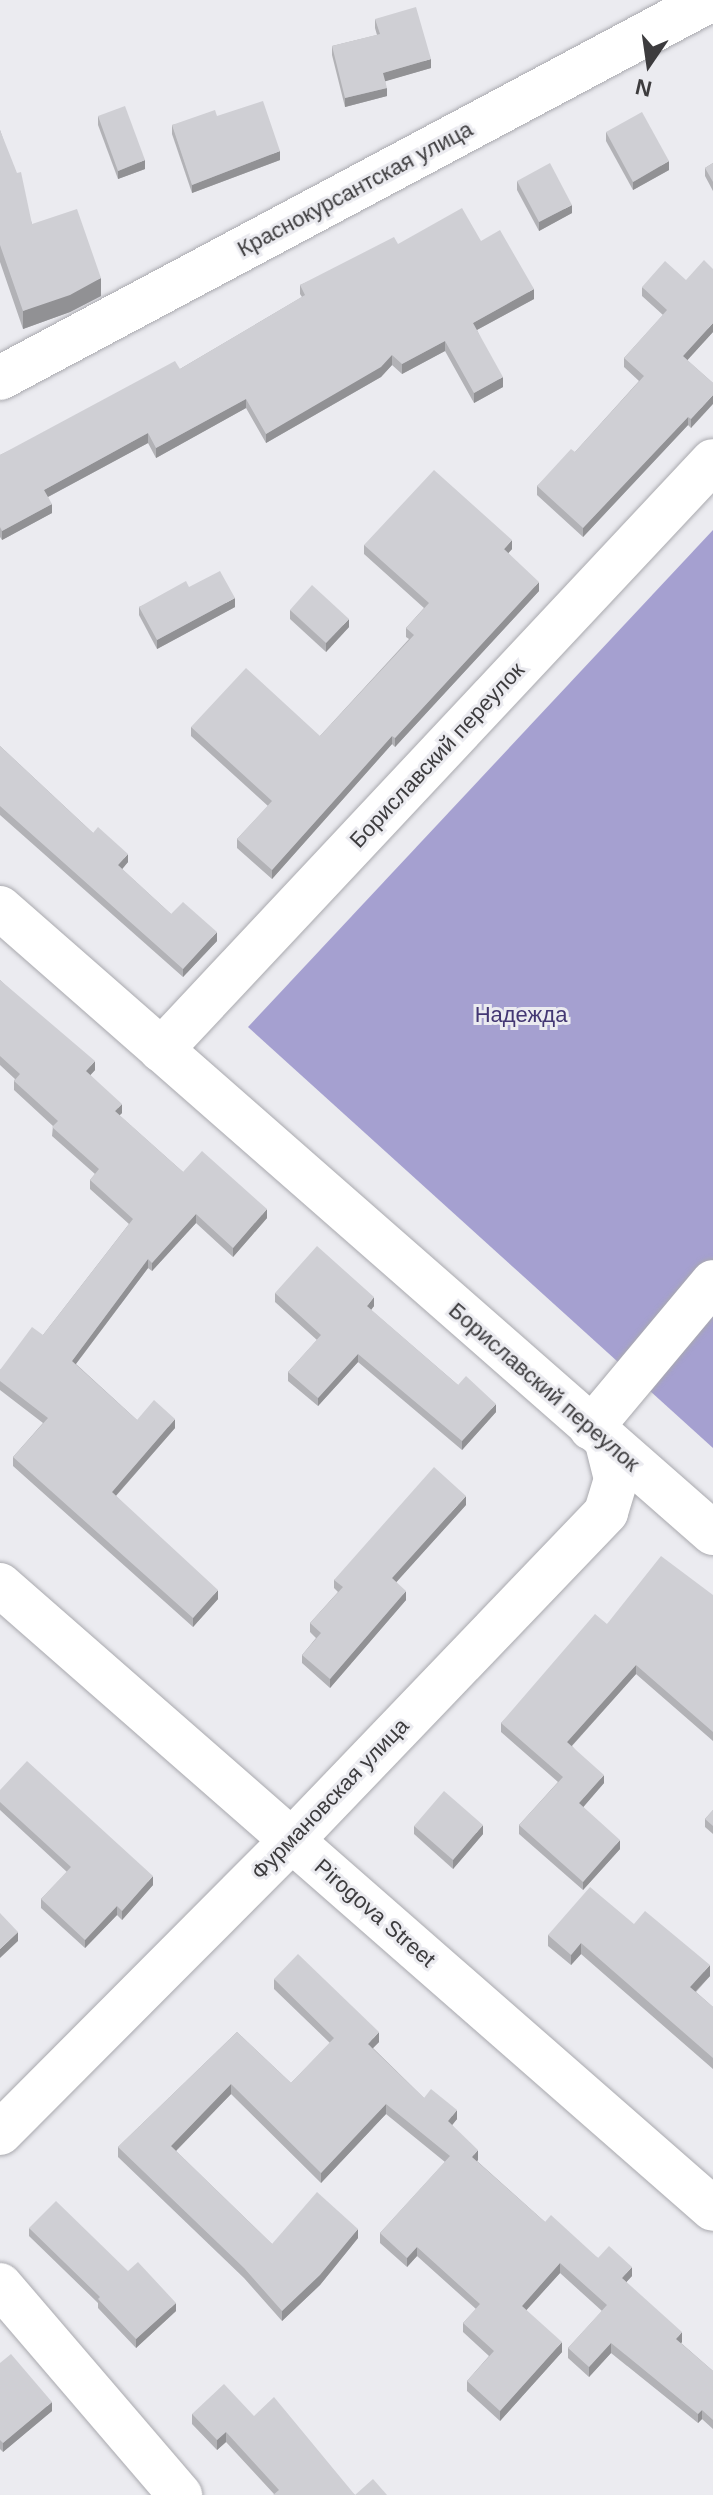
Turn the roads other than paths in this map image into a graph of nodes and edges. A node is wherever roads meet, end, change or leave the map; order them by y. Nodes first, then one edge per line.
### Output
1 (710, 0) edge
2 (0, 378) edge
3 (713, 461) edge
4 (0, 908) edge
5 (161, 1050) junction
6 (713, 1282) edge
7 (599, 1436) junction
8 (713, 1533) edge
9 (0, 1585) edge
10 (292, 1840) junction
11 (0, 2133) edge
12 (713, 2209) edge
13 (0, 2285) edge
14 (180, 2495) edge

1 - 2 street, Краснокурсантская улица
3 - 5 street, Бориславский переулок
4 - 5 street, Бориславский переулок
5 - 7 street, Бориславский переулок
6 - 7 street
7 - 8 street, Бориславский переулок
7 - 10 street, Фурмановская улица
9 - 10 street, Pirogova Street
10 - 11 street, Фурмановская улица
10 - 12 street, Pirogova Street
13 - 14 street

